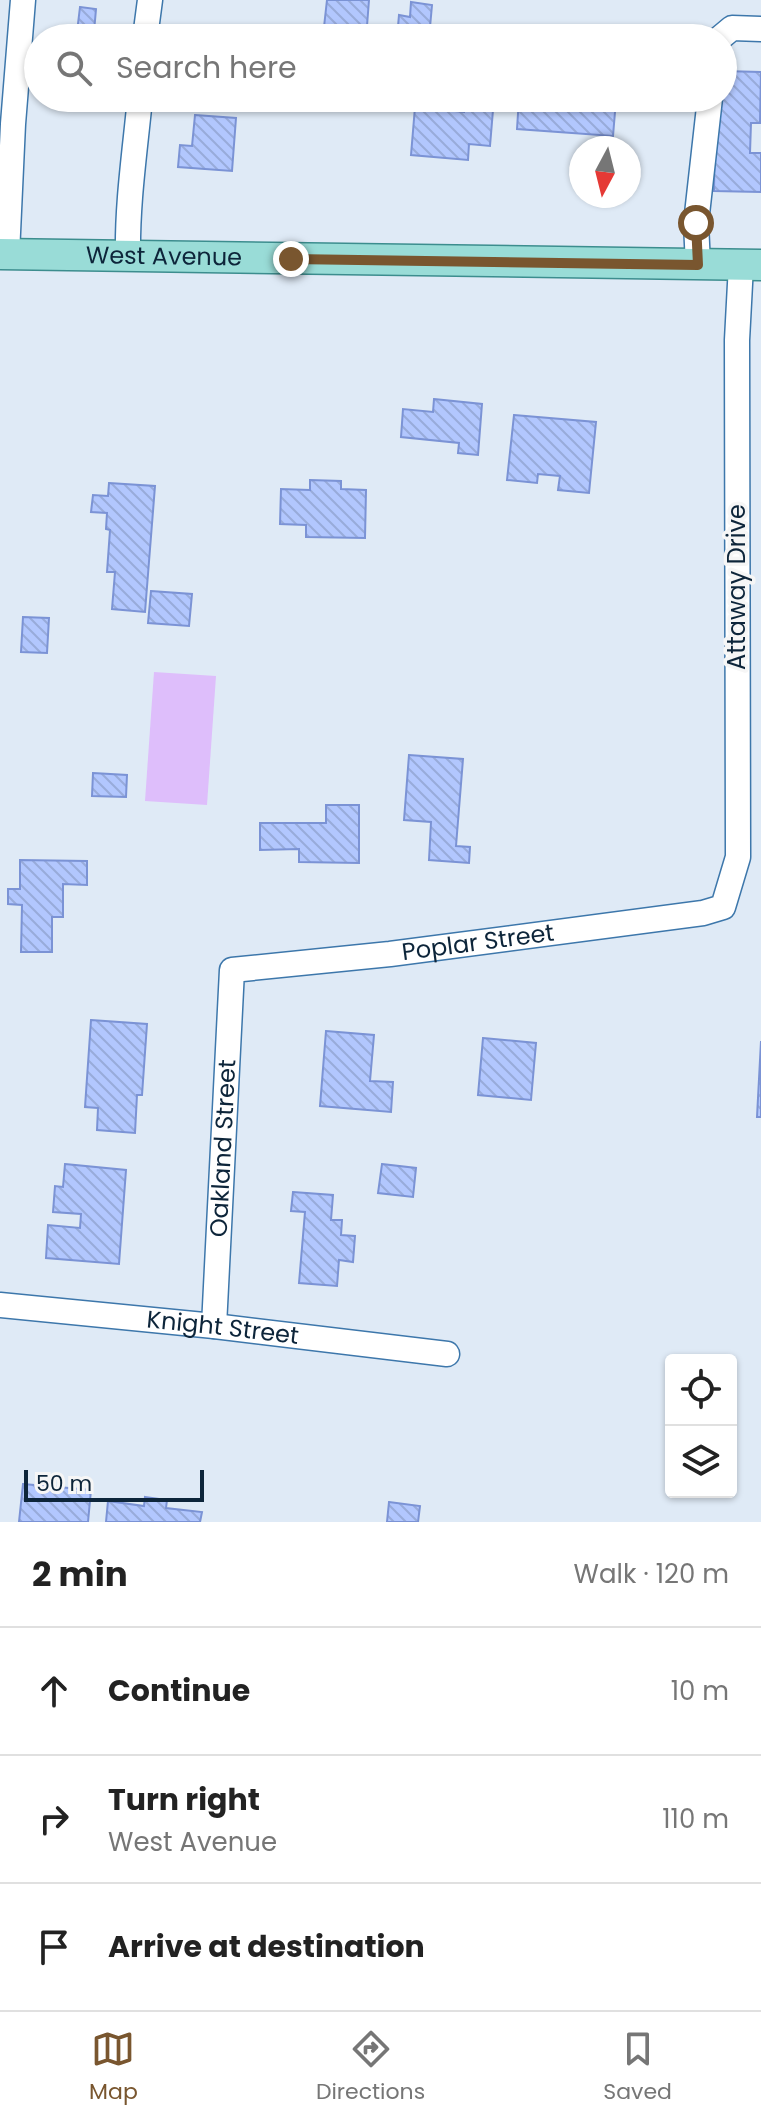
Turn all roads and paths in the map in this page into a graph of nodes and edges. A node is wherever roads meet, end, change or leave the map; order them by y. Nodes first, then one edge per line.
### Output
1 (23, 0) edge
2 (150, 0) edge
3 (147, 24) edge
4 (737, 28) edge
5 (761, 29) edge
6 (138, 112) edge
7 (708, 112) edge
8 (3, 254) edge
9 (128, 256) junction
10 (698, 265) junction
11 (751, 265) edge
12 (749, 859) edge
13 (723, 907) joint
14 (232, 970) joint
15 (0, 1305) edge
16 (214, 1326) junction
17 (447, 1354) dead end

1 - 8 street
2 - 3 street
4 - 5 street
6 - 9 street
7 - 10 street
8 - 9 main road, West Avenue
9 - 10 main road, West Avenue
10 - 11 main road, West Avenue
11 - 12 street, Attaway Drive
12 - 13 street, Attaway Drive
13 - 14 street, Poplar Street
14 - 16 street, Oakland Street
15 - 16 street, Knight Street
16 - 17 street, Knight Street

